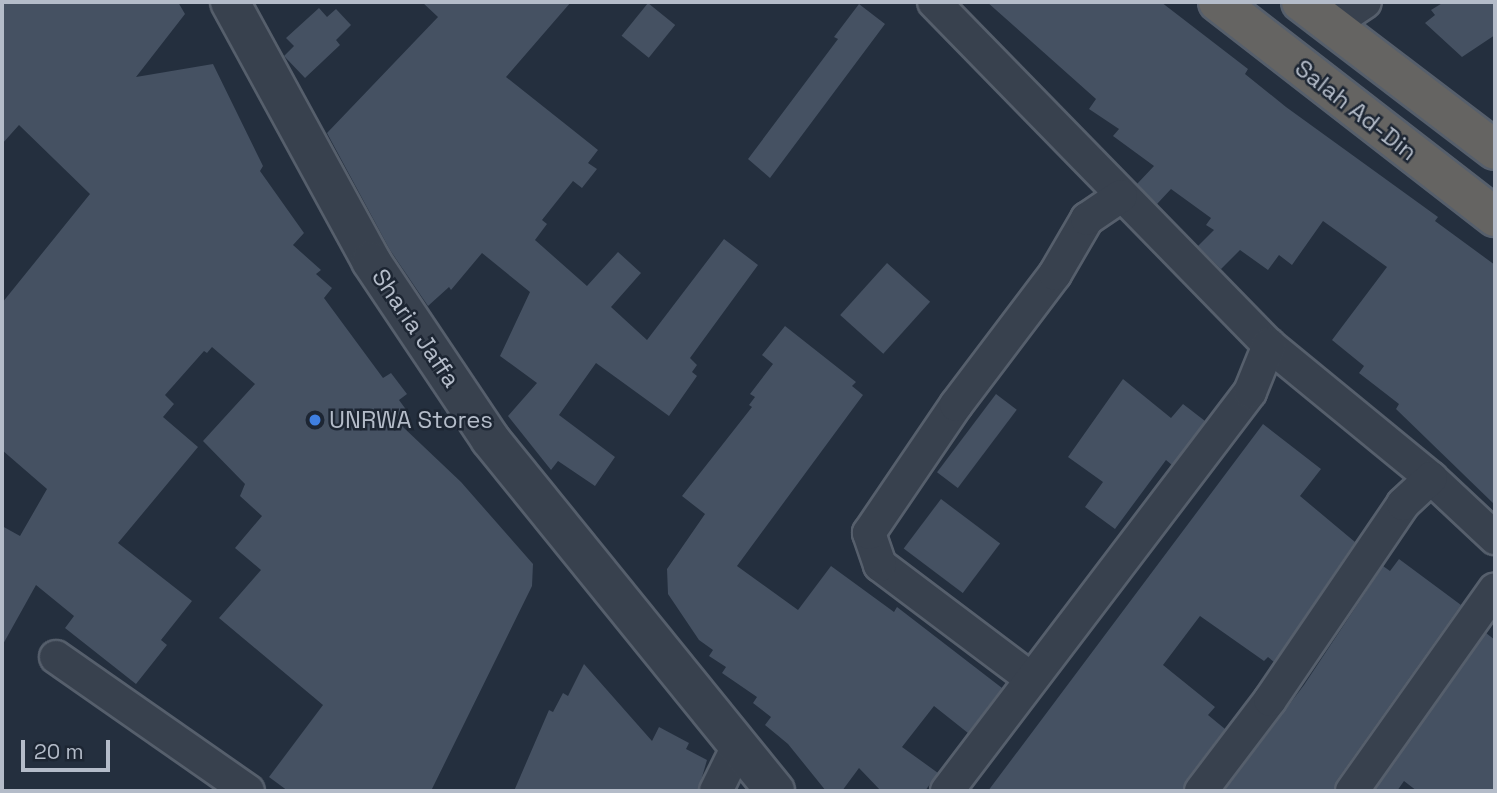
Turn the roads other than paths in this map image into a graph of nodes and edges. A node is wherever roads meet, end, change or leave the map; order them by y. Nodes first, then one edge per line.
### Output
1 (230, 2) edge
2 (934, 2) edge
3 (1218, 2) edge
4 (1365, 2) edge
5 (1315, 14) edge
6 (1495, 150) edge
7 (1121, 196) junction
8 (1495, 217) edge
9 (1269, 345) junction
10 (1431, 478) junction
11 (1495, 538) edge
12 (1495, 589) edge
13 (56, 657) dead end
14 (1030, 678) junction
15 (738, 746) junction
16 (247, 791) edge
17 (716, 791) edge
18 (775, 791) edge
19 (947, 791) edge
20 (1201, 791) edge
21 (1352, 791) edge

1 - 15 street, Sharia Jaffa
2 - 7 street
3 - 8 highway, Salah Ad-Din
4 - 5 street
5 - 6 highway, Salah Ad-Din
7 - 9 street
7 - 14 street
9 - 10 street
9 - 14 street
10 - 11 street
10 - 20 street
12 - 21 street
13 - 16 street
14 - 19 street
15 - 17 street
15 - 18 street, Sharia Jaffa

